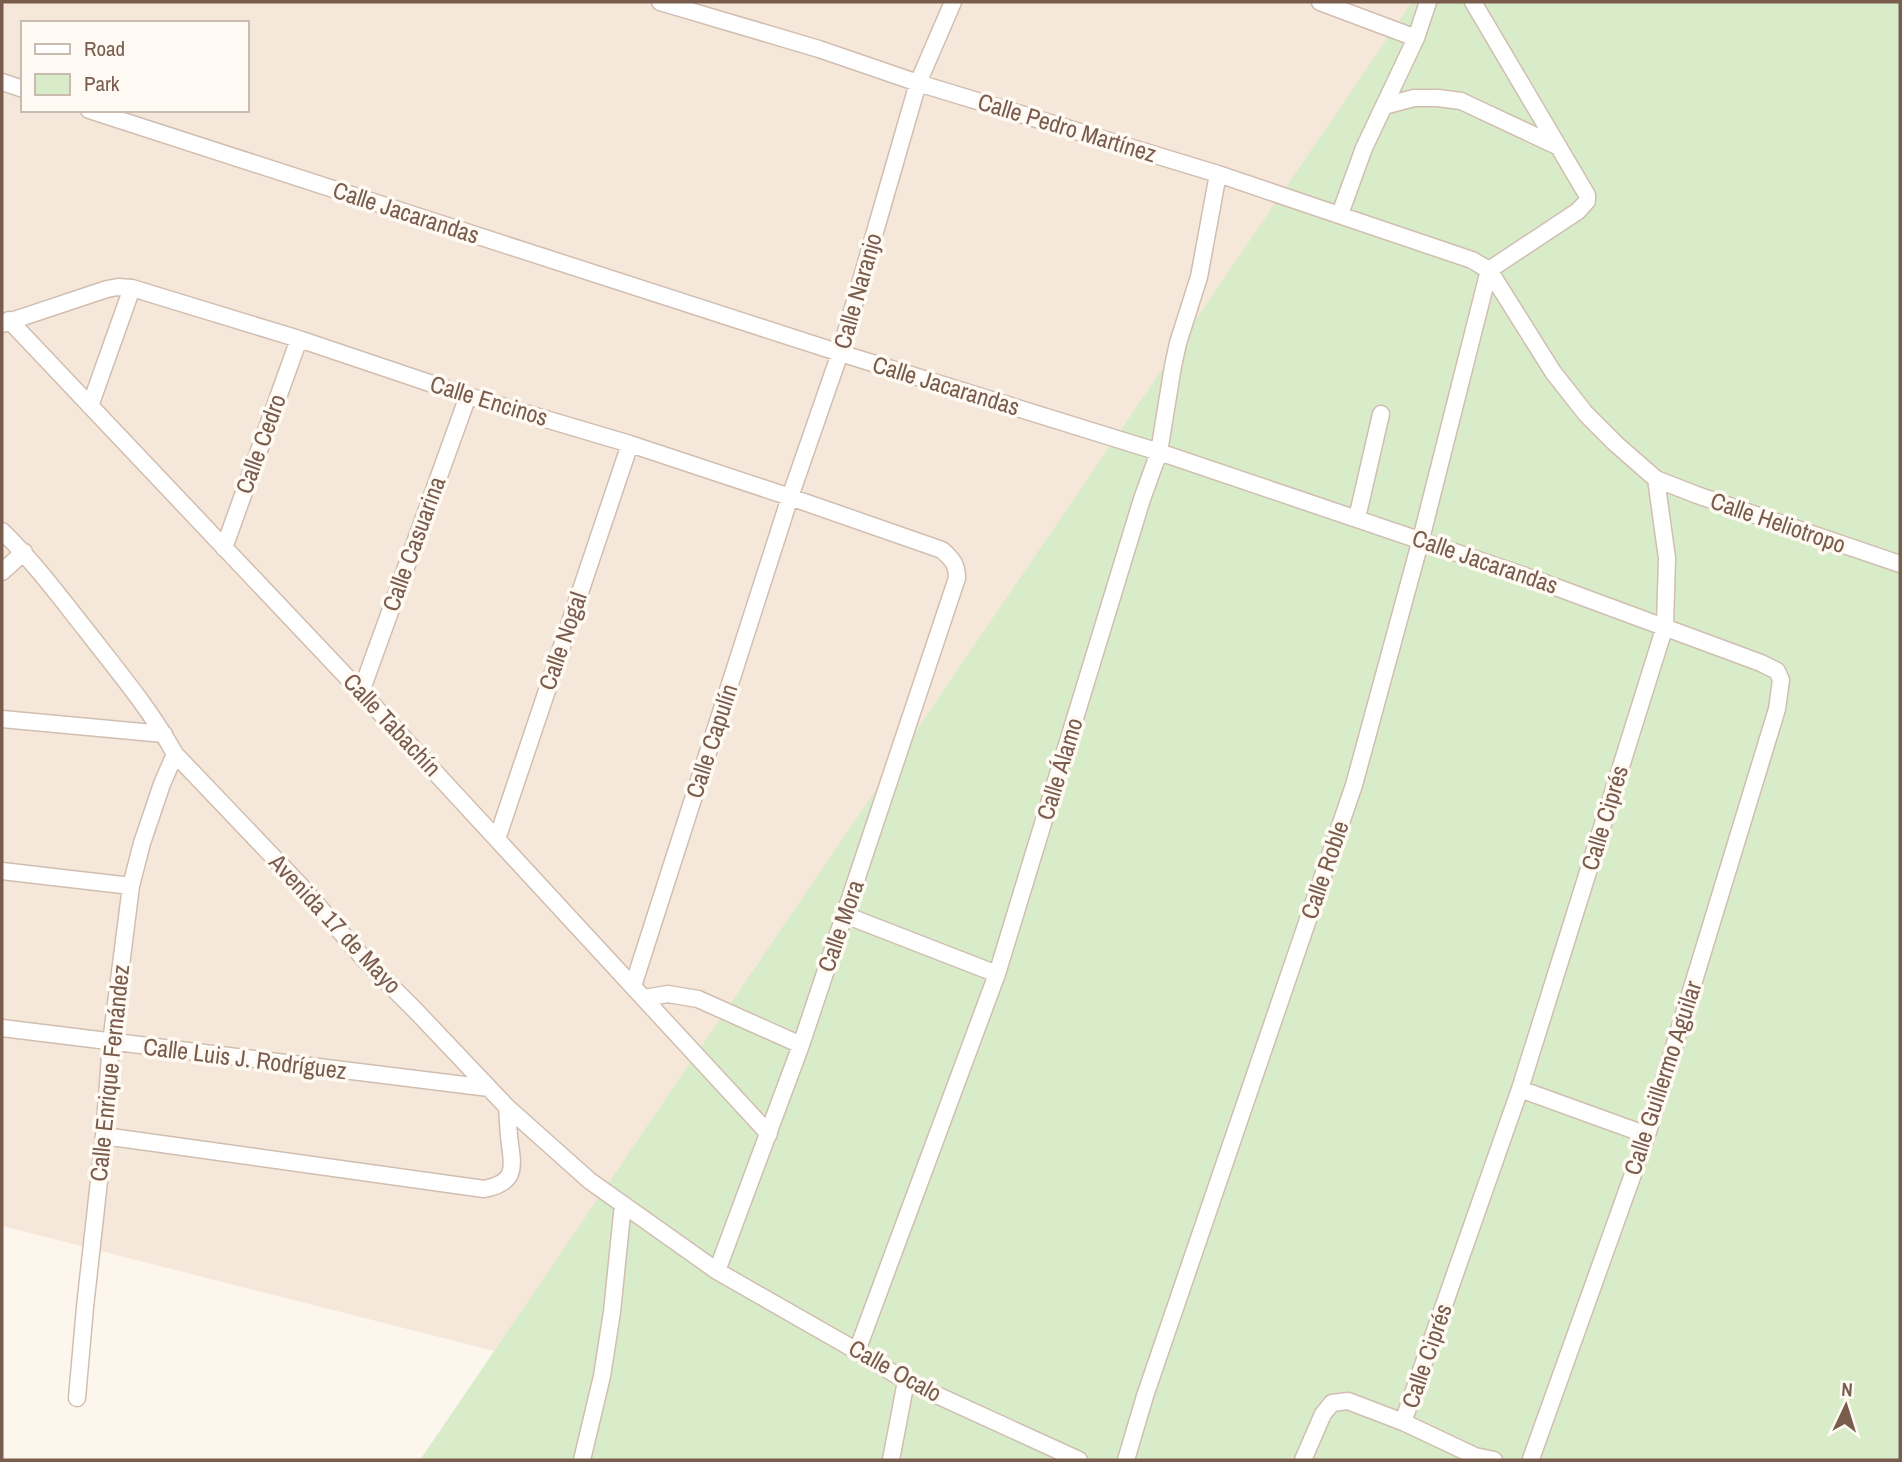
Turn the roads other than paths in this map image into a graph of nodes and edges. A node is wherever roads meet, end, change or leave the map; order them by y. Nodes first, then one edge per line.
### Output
1 (660, 2) edge
2 (953, 2) edge
3 (1320, 2) edge
4 (1428, 2) edge
5 (1473, 2) edge
6 (1416, 38) junction
7 (2, 82) edge
8 (918, 83) junction
9 (21, 88) edge
10 (1384, 106) junction
11 (95, 112) edge
12 (1560, 147) junction
13 (1218, 174) junction
14 (1340, 214) junction
15 (1489, 270) junction
16 (132, 288) junction
17 (6, 322) edge
18 (299, 339) junction
19 (840, 353) junction
20 (468, 396) junction
21 (90, 406) junction
22 (1381, 414) dead end
23 (630, 444) junction
24 (1159, 452) junction
25 (1656, 479) junction
26 (790, 497) junction
27 (1357, 518) junction
28 (2, 531) edge
29 (1421, 539) junction
30 (224, 548) junction
31 (24, 552) junction
32 (1900, 564) edge
33 (2, 572) edge
34 (957, 578) joint
35 (1665, 626) junction
36 (1781, 691) joint
37 (361, 692) junction
38 (2, 719) edge
39 (164, 734) junction
40 (175, 754) junction
41 (497, 839) junction
42 (2, 871) edge
43 (131, 887) junction
44 (845, 915) junction
45 (997, 974) junction
46 (639, 992) junction
47 (2, 1028) edge
48 (111, 1043) junction
49 (801, 1045) junction
50 (489, 1088) junction
51 (1520, 1089) junction
52 (507, 1107) junction
53 (769, 1134) junction
54 (1647, 1135) junction
55 (104, 1136) junction
56 (624, 1205) junction
57 (717, 1271) junction
58 (857, 1350) junction
59 (906, 1381) junction
60 (77, 1398) dead end
61 (1403, 1422) junction
62 (582, 1460) edge
63 (891, 1460) edge
64 (1079, 1460) edge
65 (1126, 1460) edge
66 (1303, 1460) edge
67 (1494, 1460) edge
68 (1531, 1460) edge

1 - 8 street, Calle Pedro Martínez
2 - 8 street, Calle Naranjo
3 - 6 street
4 - 6 street
5 - 12 street
6 - 10 street
7 - 9 street
8 - 13 street, Calle Pedro Martínez
8 - 19 street, Calle Naranjo
10 - 12 street
10 - 14 street
11 - 19 street, Calle Jacarandas
12 - 15 street
13 - 14 street, Calle Pedro Martínez
13 - 24 street, Calle Álamo
14 - 15 street, Calle Pedro Martínez
15 - 25 street
15 - 29 street, Calle Roble
16 - 17 street, Calle Encinos
16 - 18 street, Calle Encinos
16 - 21 street
17 - 21 street, Calle Tabachín
18 - 20 street, Calle Encinos
18 - 30 street, Calle Cedro
19 - 24 street, Calle Jacarandas
19 - 26 street, Calle Naranjo
20 - 23 street, Calle Encinos
20 - 37 street, Calle Casuarina
21 - 30 street, Calle Tabachín
22 - 27 street
23 - 26 street, Calle Encinos
23 - 41 street, Calle Nogal
24 - 27 street, Calle Jacarandas
24 - 45 street, Calle Álamo
25 - 32 street, Calle Heliotropo
25 - 35 street, Calle Ciprés
26 - 34 street, Calle Encinos
26 - 46 street, Calle Capulín
27 - 29 street, Calle Jacarandas
28 - 31 street, Avenida 17 de Mayo
29 - 35 street, Calle Jacarandas
29 - 65 street, Calle Roble
30 - 37 street, Calle Tabachín
31 - 33 street
31 - 39 street, Avenida 17 de Mayo
34 - 44 street, Calle Mora
35 - 36 street, Calle Jacarandas
35 - 51 street, Calle Ciprés
36 - 54 street, Calle Guillermo Aguilar
37 - 41 street, Calle Tabachín
38 - 39 street
39 - 40 street, Avenida 17 de Mayo
40 - 43 street, Calle Enrique Fernández
40 - 50 street, Avenida 17 de Mayo
41 - 46 street, Calle Tabachín
42 - 43 street
43 - 48 street, Calle Enrique Fernández
44 - 45 street
44 - 49 street, Calle Mora
45 - 58 street, Calle Álamo
46 - 49 street
46 - 53 street, Calle Tabachín
47 - 48 street, Calle Luis J. Rodríguez
48 - 50 street, Calle Luis J. Rodríguez
48 - 55 street, Calle Enrique Fernández
49 - 53 street, Calle Mora
50 - 52 street, Avenida 17 de Mayo
51 - 54 street
51 - 61 street, Calle Ciprés
52 - 55 street
52 - 56 street, Avenida 17 de Mayo
53 - 57 street, Calle Mora
54 - 68 street, Calle Guillermo Aguilar
55 - 60 street, Calle Enrique Fernández
56 - 57 street, Avenida 17 de Mayo
56 - 62 street
57 - 58 street, Calle Ocalo
58 - 59 street, Calle Ocalo
59 - 63 street
59 - 64 street, Calle Ocalo
61 - 66 street, Calle Ciprés
61 - 67 street, Calle Ciprés

